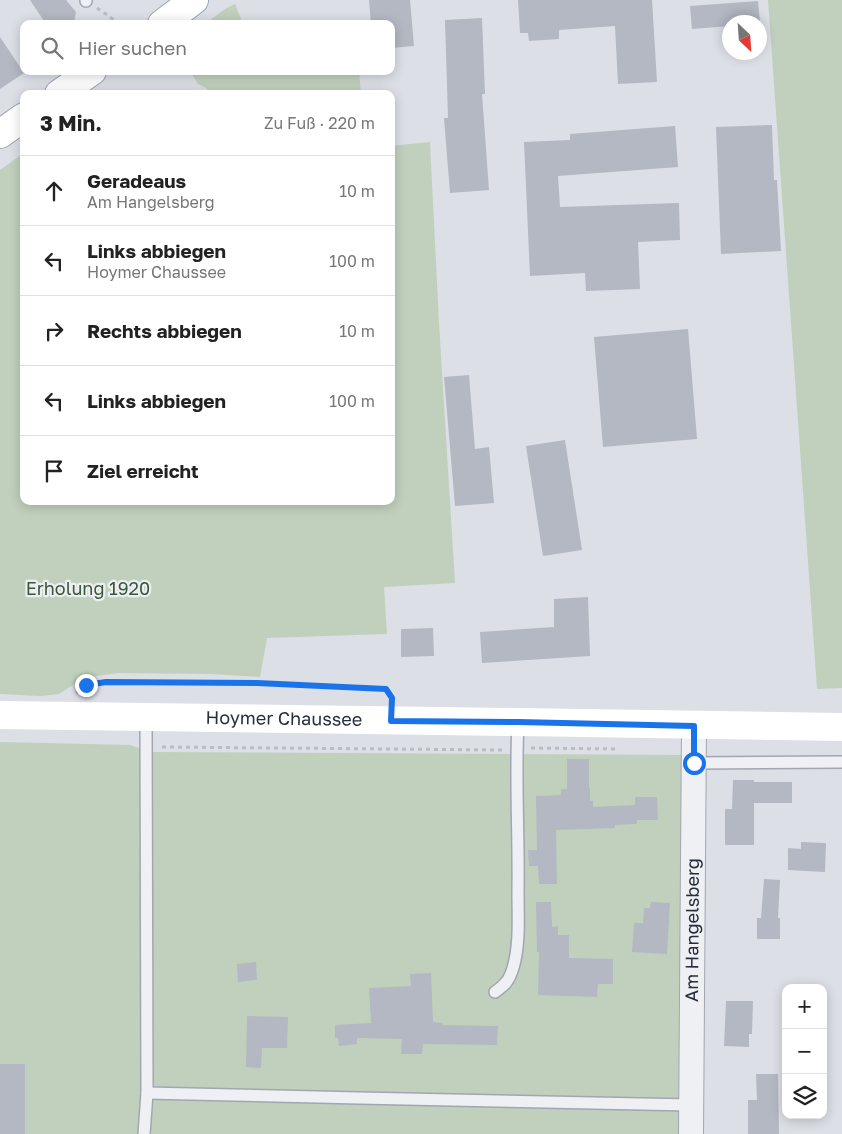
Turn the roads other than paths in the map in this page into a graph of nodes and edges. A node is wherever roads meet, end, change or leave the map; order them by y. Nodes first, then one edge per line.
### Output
1 (194, 0) edge
2 (167, 20) edge
3 (86, 75) edge
4 (65, 90) edge
5 (20, 120) edge
6 (0, 134) edge
7 (0, 715) edge
8 (146, 718) junction
9 (518, 722) junction
10 (694, 726) junction
11 (842, 728) edge
12 (842, 762) edge
13 (694, 763) junction
14 (495, 992) dead end
15 (147, 1093) junction
16 (691, 1105) junction
17 (144, 1134) edge
18 (691, 1134) edge

1 - 2 main road
3 - 4 main road
5 - 6 main road
7 - 8 main road, Hoymer Chaussee
8 - 9 main road, Hoymer Chaussee
8 - 15 lane
9 - 10 main road, Hoymer Chaussee
9 - 14 lane
10 - 11 main road, Hoymer Chaussee
10 - 13 street, Am Hangelsberg
12 - 13 lane
13 - 16 street, Am Hangelsberg
15 - 16 lane
15 - 17 lane
16 - 18 street, Am Hangelsberg

